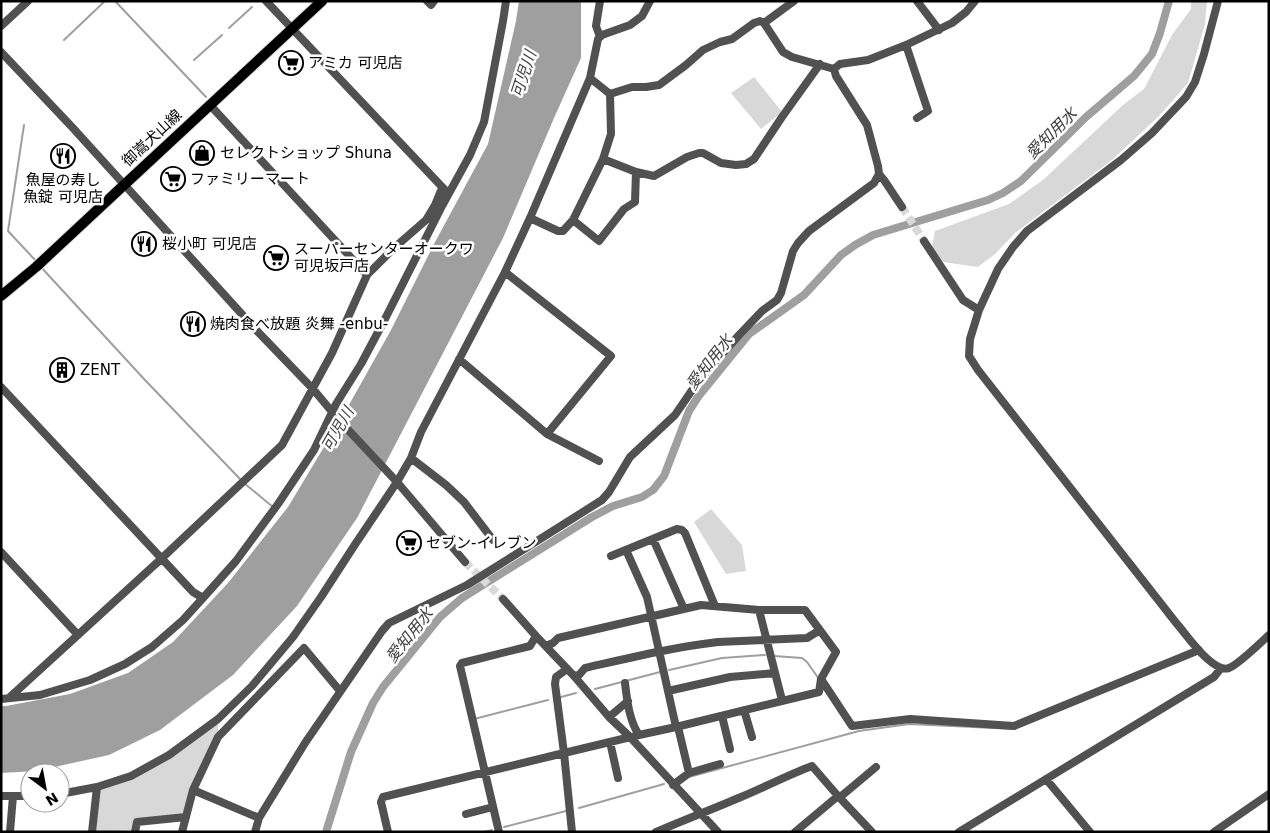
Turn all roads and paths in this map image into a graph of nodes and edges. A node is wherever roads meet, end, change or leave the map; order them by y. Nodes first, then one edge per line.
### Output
1 (28, 1) edge
2 (266, 1) edge
3 (322, 1) edge
4 (427, 1) edge
5 (434, 1) edge
6 (506, 1) edge
7 (600, 1) edge
8 (650, 1) edge
9 (794, 1) edge
10 (916, 1) edge
11 (975, 1) edge
12 (1218, 1) edge
13 (764, 23) junction
14 (1, 26) edge
15 (292, 29) junction
16 (939, 30) junction
17 (600, 37) junction
18 (906, 45) junction
19 (1, 52) edge
20 (820, 64) junction
21 (834, 69) junction
22 (590, 78) junction
23 (610, 94) junction
24 (210, 105) junction
25 (917, 118) dead end
26 (603, 159) junction
27 (636, 172) junction
28 (879, 174) junction
29 (124, 185) junction
30 (442, 188) junction
31 (449, 194) junction
32 (902, 207) tunnel mouth
33 (530, 218) junction
34 (573, 220) junction
35 (924, 241) tunnel mouth
36 (504, 272) junction
37 (366, 275) junction
38 (1, 296) edge
39 (979, 310) junction
40 (458, 359) junction
41 (1, 387) edge
42 (312, 389) junction
43 (335, 416) junction
44 (547, 434) junction
45 (411, 458) junction
46 (599, 461) dead end
47 (397, 482) junction
48 (653, 539) junction
49 (493, 540) dead end
50 (626, 550) junction
51 (1, 552) edge
52 (611, 556) dead end
53 (161, 559) junction
54 (465, 562) tunnel mouth
55 (203, 598) junction
56 (503, 599) tunnel mouth
57 (715, 606) junction
58 (684, 609) junction
59 (759, 610) junction
60 (652, 617) junction
61 (820, 630) junction
62 (1269, 635) edge
63 (78, 636) junction
64 (536, 636) junction
65 (767, 640) junction
66 (546, 646) junction
67 (1199, 650) junction
68 (659, 652) junction
69 (1221, 668) junction
70 (567, 669) junction
71 (775, 673) junction
72 (574, 676) junction
73 (821, 678) junction
74 (625, 683) dead end
75 (340, 691) junction
76 (668, 691) junction
77 (10, 697) junction
78 (1, 699) edge
79 (782, 700) junction
80 (628, 701) junction
81 (744, 710) junction
82 (609, 716) junction
83 (722, 716) junction
84 (677, 727) junction
85 (639, 735) junction
86 (630, 737) junction
87 (752, 737) dead end
88 (610, 742) junction
89 (730, 749) dead end
90 (564, 753) junction
91 (720, 764) dead end
92 (876, 767) dead end
93 (484, 773) junction
94 (689, 773) junction
95 (618, 778) dead end
96 (1046, 779) junction
97 (673, 785) junction
98 (97, 786) junction
99 (193, 790) junction
100 (70, 792) edge
101 (1269, 794) edge
102 (1, 796) edge
103 (13, 796) junction
104 (20, 796) edge
105 (839, 797) junction
106 (493, 807) junction
107 (699, 813) junction
108 (466, 814) dead end
109 (186, 816) junction
110 (259, 818) junction
111 (10, 832) edge
112 (92, 832) edge
113 (135, 832) edge
114 (182, 832) edge
115 (255, 832) edge
116 (388, 832) edge
117 (499, 832) edge
118 (572, 832) edge
119 (656, 832) edge
120 (718, 832) edge
121 (795, 832) edge
122 (872, 832) edge
123 (959, 832) edge
124 (1090, 832) edge
125 (1214, 832) edge

1 - 14 street
2 - 15 street
3 - 15 main road, 御嵩犬山線
4 - 5 street
6 - 31 street
7 - 17 street
8 - 17 street
9 - 13 street
10 - 16 street
11 - 16 street
12 - 39 street
13 - 20 street
13 - 23 street
15 - 24 main road, 御嵩犬山線
15 - 30 street
16 - 18 street
17 - 22 street
18 - 21 street
18 - 25 street
19 - 29 street
20 - 21 street
20 - 27 street
21 - 28 street
22 - 23 street
22 - 33 street
23 - 26 street
24 - 29 main road, 御嵩犬山線
24 - 37 street
26 - 27 street
26 - 34 street
27 - 34 street
28 - 32 street
28 - 75 street
29 - 38 main road, 御嵩犬山線
29 - 42 street
30 - 31 street
30 - 37 street
31 - 43 street
33 - 34 street
33 - 36 street
35 - 39 street
36 - 40 street
36 - 44 street
37 - 42 street
39 - 67 street
40 - 44 street
40 - 45 street
41 - 53 street
42 - 43 street
42 - 53 street
43 - 47 street
43 - 55 street
44 - 46 street
45 - 47 street
45 - 49 street
47 - 54 street
47 - 98 street
48 - 50 street
48 - 57 street
48 - 58 street
50 - 52 street
50 - 60 street
51 - 63 street
53 - 55 street
53 - 63 street
55 - 77 street
56 - 64 street
57 - 58 street
57 - 59 street
58 - 60 street
59 - 61 street
59 - 65 street
60 - 66 street
60 - 68 street
61 - 65 street
61 - 73 street
62 - 69 street
63 - 77 street
64 - 66 street
64 - 93 street
65 - 68 street
65 - 71 street
66 - 70 street
67 - 69 street
67 - 73 street
68 - 72 street
68 - 76 street
69 - 96 street
70 - 72 street
70 - 90 street
71 - 76 street
71 - 79 street
72 - 82 street
73 - 79 street
74 - 80 street
75 - 99 street
75 - 110 street
76 - 84 street
77 - 78 street
79 - 81 street
80 - 82 street
80 - 85 street
81 - 83 street
81 - 87 street
82 - 86 street
83 - 84 street
83 - 89 street
84 - 85 street
84 - 94 street
85 - 86 street
86 - 88 street
86 - 97 street
88 - 90 street
88 - 95 street
90 - 93 street
90 - 118 street
91 - 94 street
92 - 105 street
93 - 106 street
93 - 116 street
94 - 97 street
96 - 123 street
96 - 124 street
97 - 107 street
98 - 100 street
98 - 112 street
99 - 109 street
99 - 110 street
101 - 125 street
102 - 103 street
103 - 104 street
103 - 111 street
105 - 107 street
105 - 121 street
105 - 122 street
106 - 108 street
106 - 117 street
107 - 119 street
107 - 120 street
109 - 113 street
109 - 114 street
110 - 115 street

